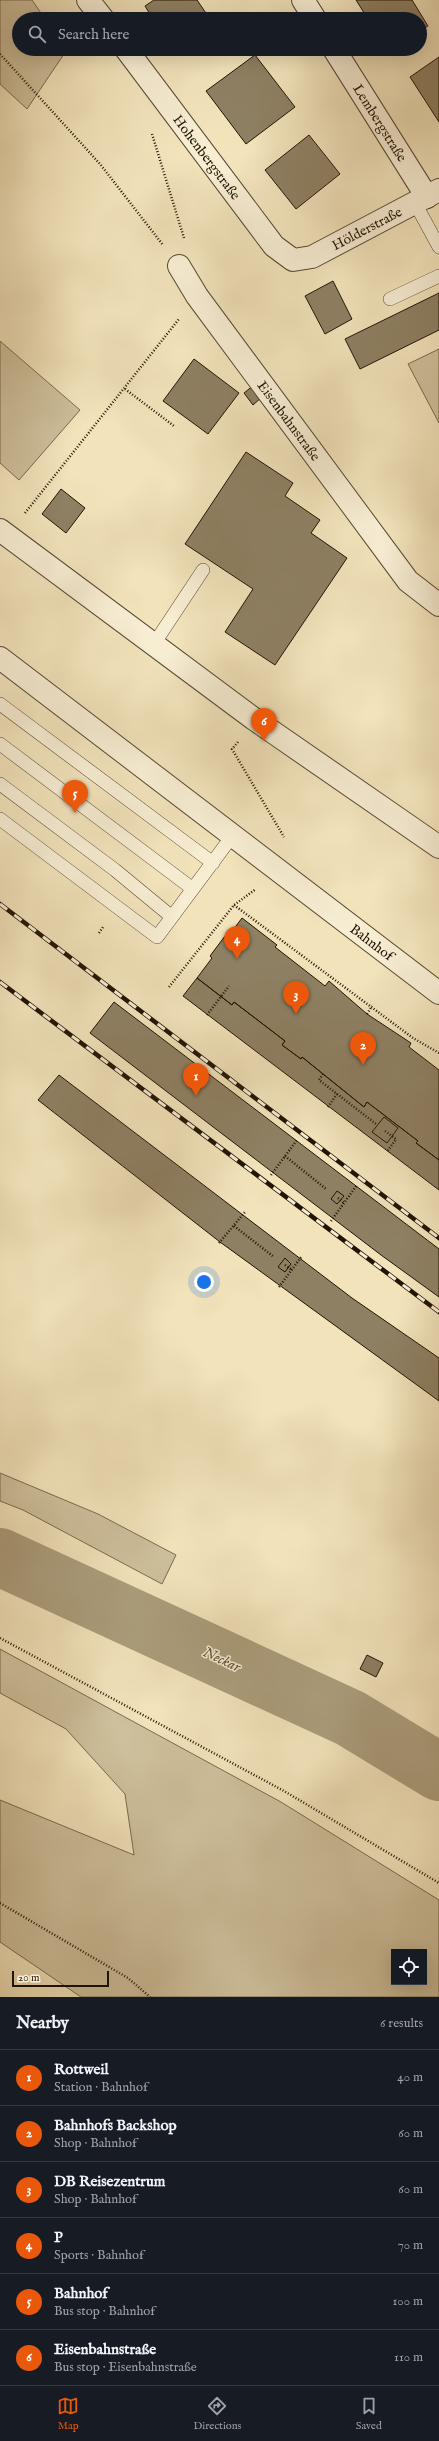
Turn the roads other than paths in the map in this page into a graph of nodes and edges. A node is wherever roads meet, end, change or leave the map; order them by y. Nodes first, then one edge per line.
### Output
1 (88, 0) edge
2 (303, 0) edge
3 (97, 12) edge
4 (311, 12) edge
5 (132, 56) edge
6 (338, 56) edge
7 (427, 197) edge
8 (439, 247) edge
9 (293, 260) joint
10 (179, 266) road end
11 (439, 276) edge
12 (390, 299) dead end
13 (4, 532) edge
14 (203, 570) dead end
15 (439, 605) edge
16 (154, 644) junction
17 (1, 662) edge
18 (0, 704) edge
19 (0, 744) edge
20 (0, 784) edge
21 (0, 819) edge
22 (233, 835) junction
23 (439, 847) edge
24 (213, 863) junction
25 (193, 889) junction
26 (172, 917) junction
27 (439, 993) edge

1 - 3 street
2 - 4 street
5 - 9 street, Hohenbergstraße
6 - 7 street, Lembergstraße
7 - 8 lane
7 - 9 street, Hölderstraße
10 - 15 street, Eisenbahnstraße
11 - 12 lane
13 - 16 street
14 - 16 lane
16 - 23 street
17 - 22 street, Bahnhof
18 - 24 lane
19 - 25 lane
20 - 26 lane
21 - 26 lane
22 - 24 lane
22 - 27 street, Bahnhof
24 - 25 lane
25 - 26 lane

